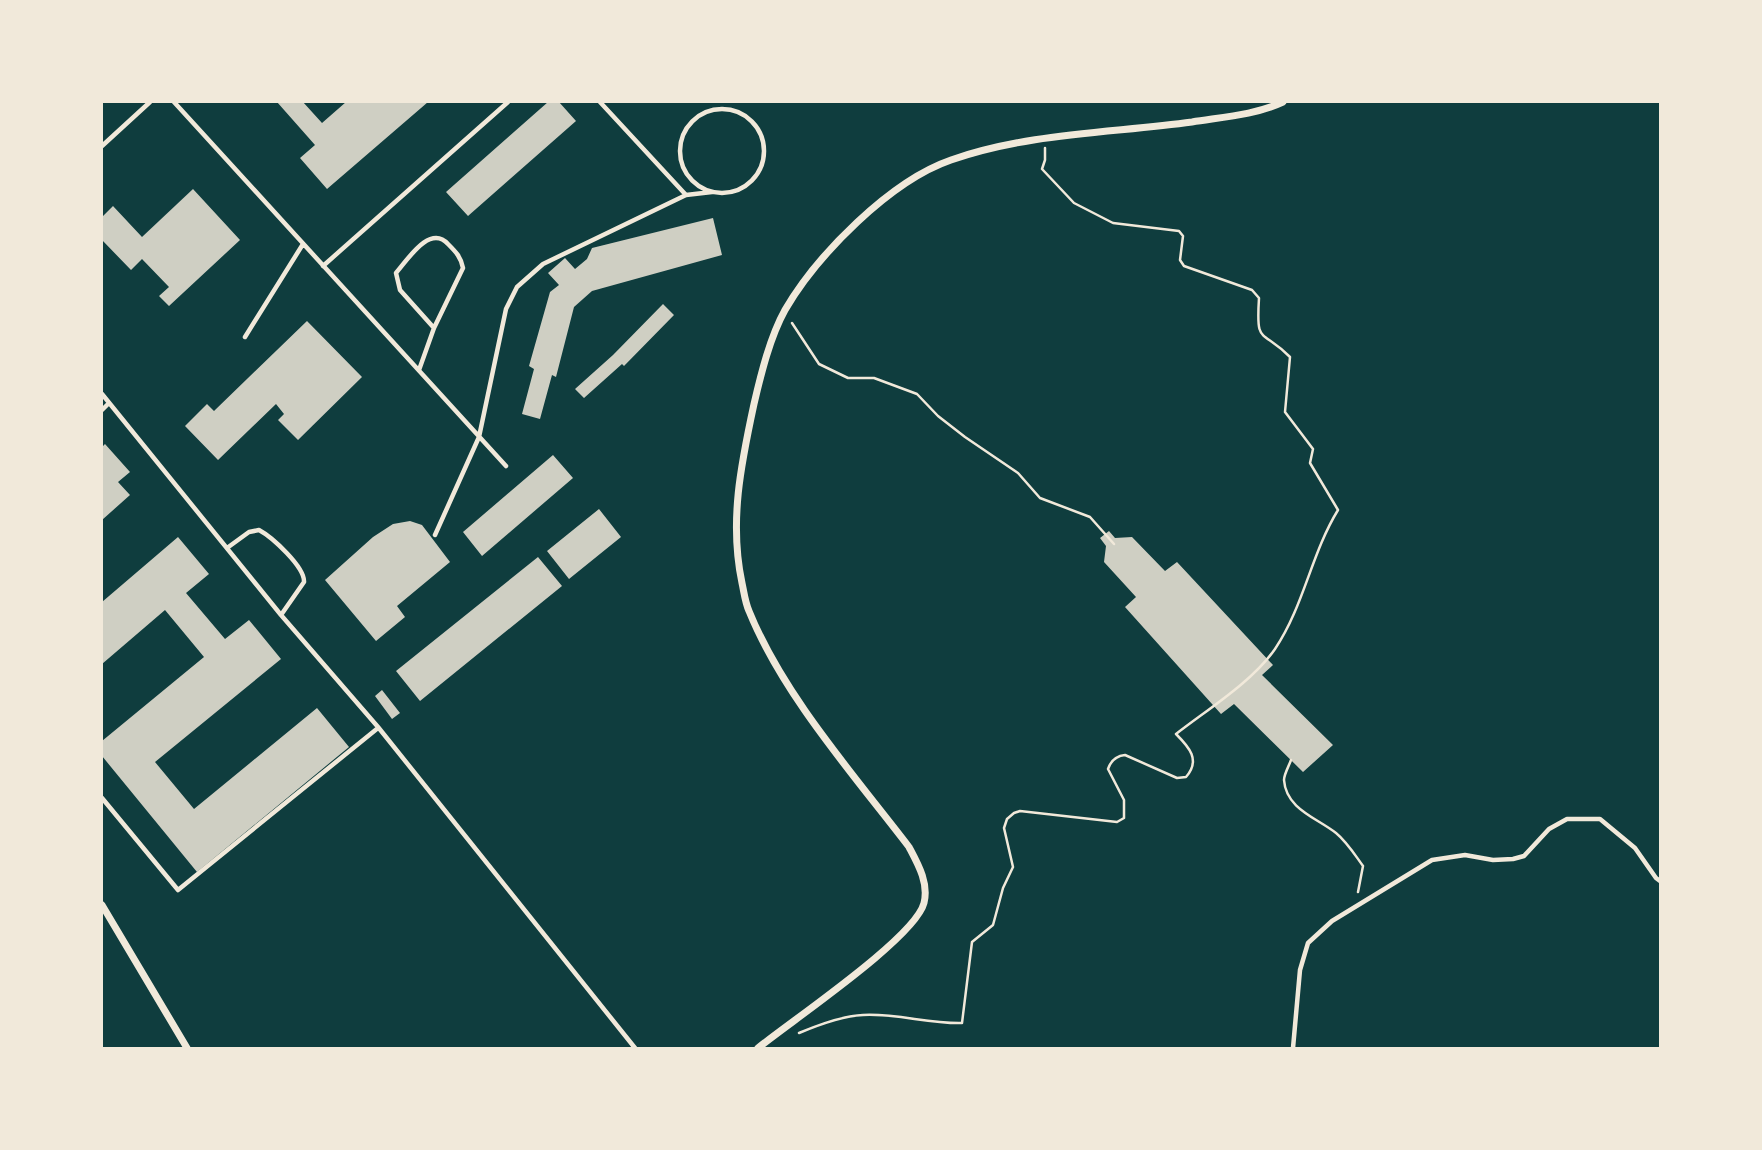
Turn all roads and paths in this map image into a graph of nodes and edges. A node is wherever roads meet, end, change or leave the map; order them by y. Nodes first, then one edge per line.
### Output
1 (150, 102) edge
2 (174, 102) edge
3 (508, 102) edge
4 (600, 102) edge
5 (1283, 102) edge
6 (1044, 139) junction
7 (102, 146) edge
8 (712, 192) junction
9 (687, 195) junction
10 (303, 244) junction
11 (323, 266) junction
12 (784, 312) junction
13 (434, 328) junction
14 (245, 337) dead end
15 (419, 371) junction
16 (102, 394) edge
17 (109, 403) junction
18 (102, 410) edge
19 (479, 437) junction
20 (506, 466) dead end
21 (435, 535) dead end
22 (1114, 544) dead end
23 (227, 548) junction
24 (281, 615) junction
25 (378, 727) junction
26 (1291, 760) dead end
27 (102, 797) edge
28 (1661, 881) edge
29 (102, 905) edge
30 (1356, 906) junction
31 (796, 1034) dead end
32 (187, 1048) edge
33 (635, 1048) edge
34 (758, 1048) edge
35 (1293, 1048) edge

1 - 7 lane
2 - 10 lane
3 - 11 lane
4 - 9 lane
5 - 6 street
6 - 12 street
6 - 31 path
8 - 8 lane
8 - 9 lane
9 - 19 lane
10 - 11 lane
10 - 14 lane
11 - 15 lane
12 - 22 path
12 - 34 street
13 - 13 lane
13 - 15 lane
15 - 19 lane
16 - 17 lane
17 - 18 lane
17 - 23 lane
19 - 20 lane
19 - 21 lane
23 - 24 lane
23 - 24 lane
24 - 25 lane
25 - 27 lane
25 - 33 lane
26 - 30 path
28 - 30 lane
29 - 32 street
30 - 35 lane

